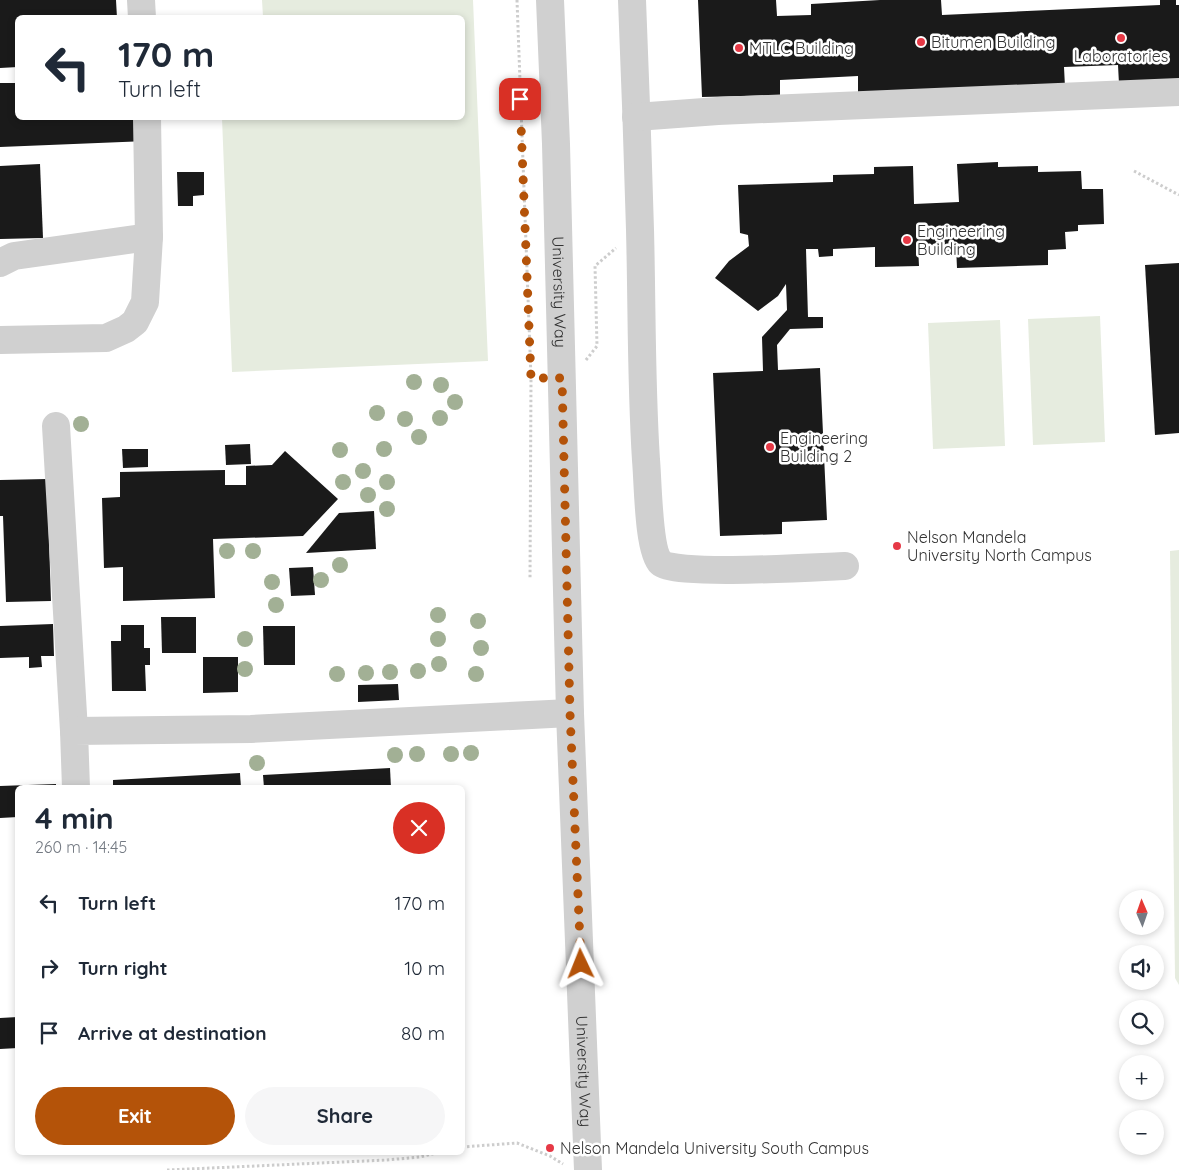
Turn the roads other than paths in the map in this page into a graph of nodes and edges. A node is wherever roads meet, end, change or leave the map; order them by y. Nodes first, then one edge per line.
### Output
1 (141, 0) edge
2 (550, 0) edge
3 (632, 0) edge
4 (142, 15) edge
5 (1179, 92) edge
6 (636, 117) junction
7 (147, 120) edge
8 (149, 237) junction
9 (0, 263) edge
10 (0, 340) edge
11 (56, 426) dead end
12 (845, 566) dead end
13 (570, 713) junction
14 (74, 731) junction
15 (76, 785) edge
16 (580, 1165) edge

1 - 4 lane
2 - 13 lane, University Way
3 - 6 lane
5 - 6 lane
6 - 12 lane
7 - 8 lane
8 - 9 lane
8 - 10 lane
11 - 14 lane
13 - 14 lane
13 - 16 lane, University Way
14 - 15 lane

